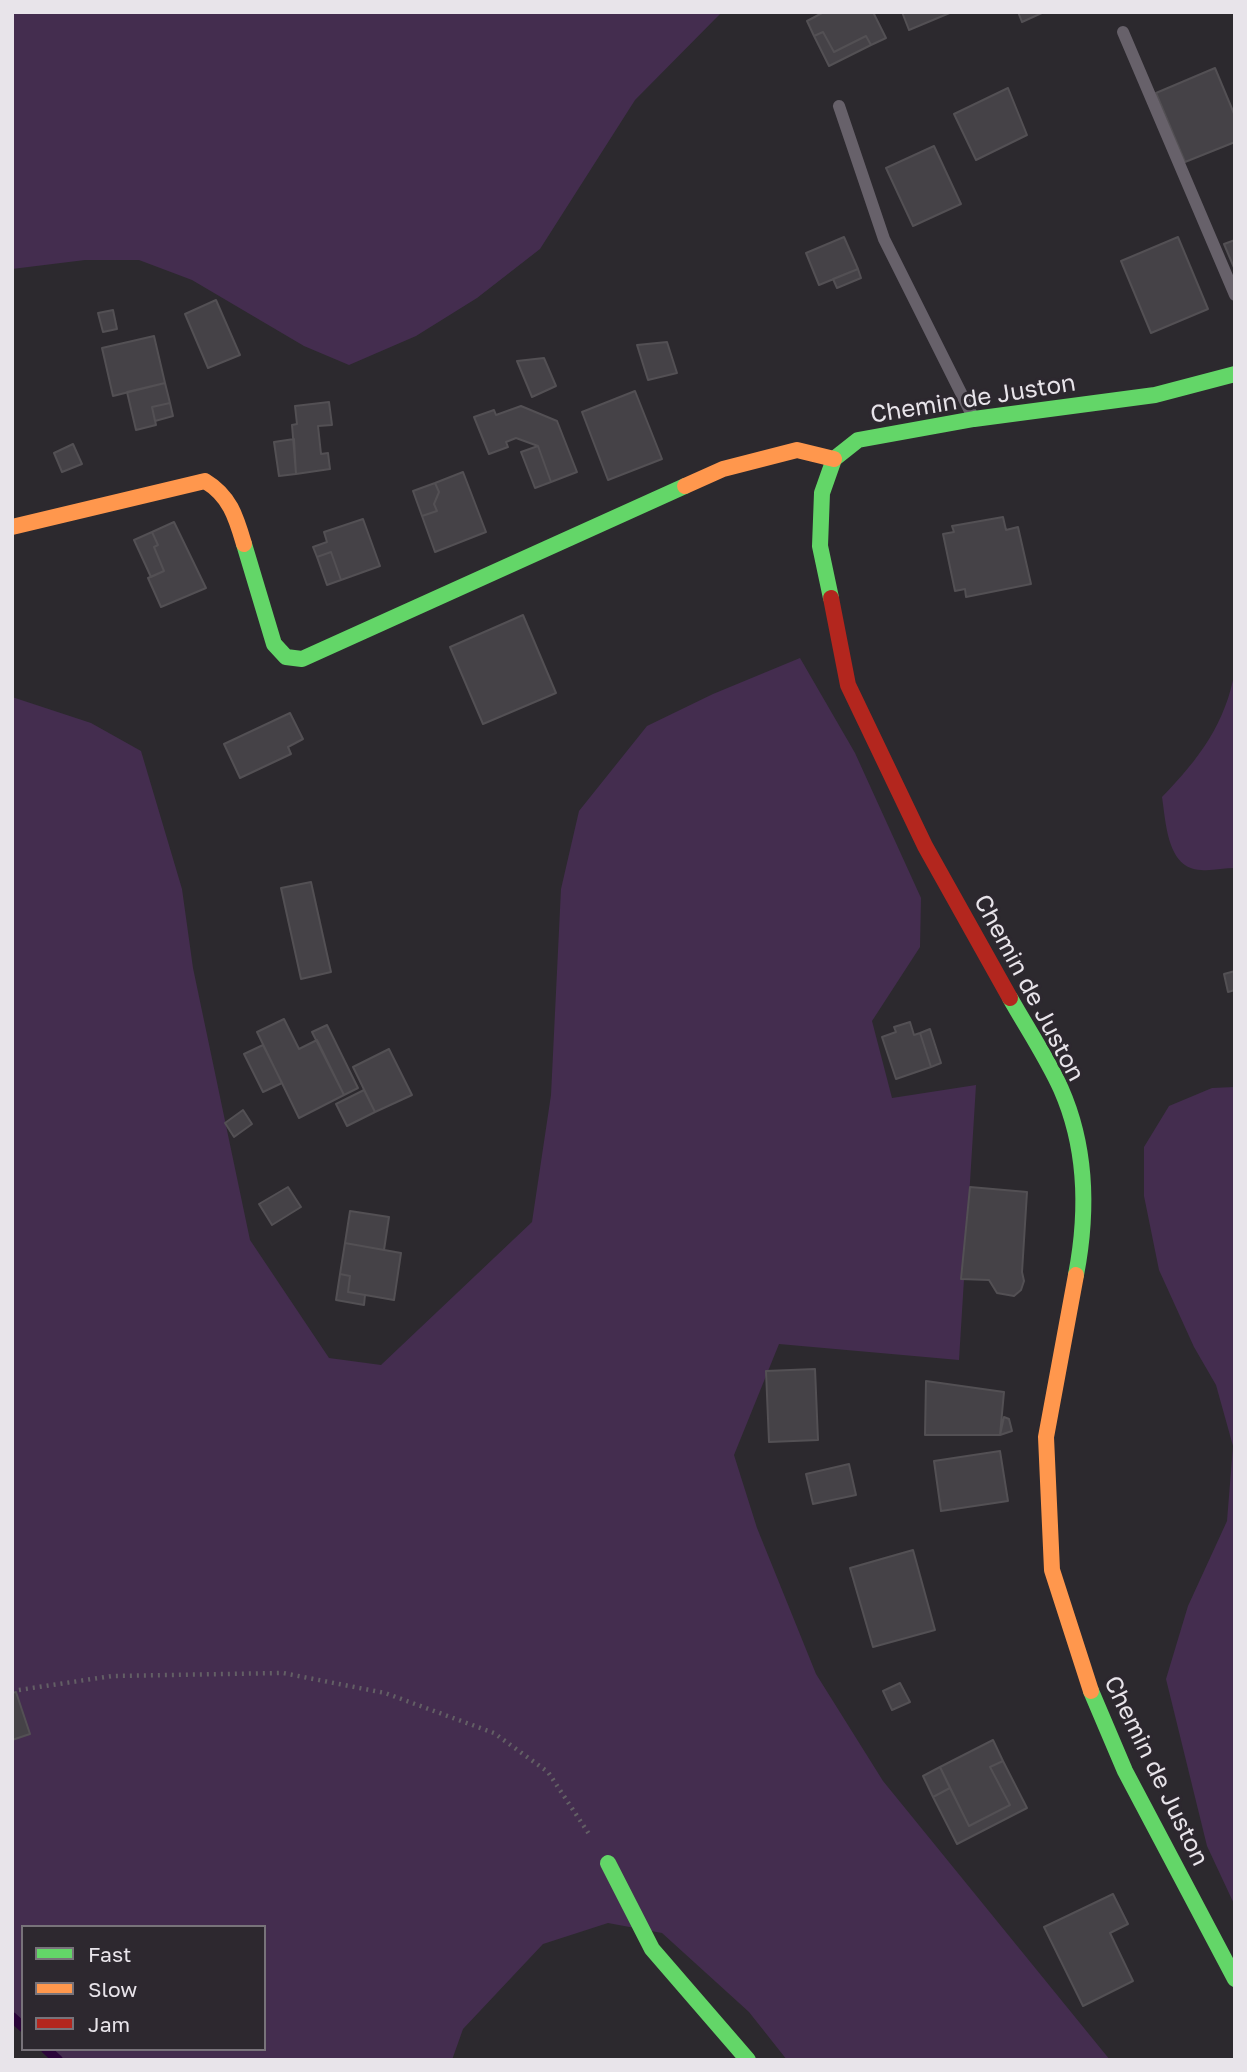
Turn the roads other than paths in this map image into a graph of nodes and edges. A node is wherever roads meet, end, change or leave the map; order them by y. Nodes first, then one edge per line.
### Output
1 (1122, 32) dead end
2 (839, 106) dead end
3 (1235, 295) edge
4 (1235, 374) edge
5 (974, 419) junction
6 (834, 458) junction
7 (12, 527) edge
8 (608, 1863) road end
9 (1235, 1979) edge
10 (748, 2060) edge

1 - 3 lane
2 - 5 lane
4 - 5 street, Chemin de Juston
5 - 6 street, Chemin de Juston
6 - 7 street
6 - 9 street, Chemin de Juston
8 - 10 street

